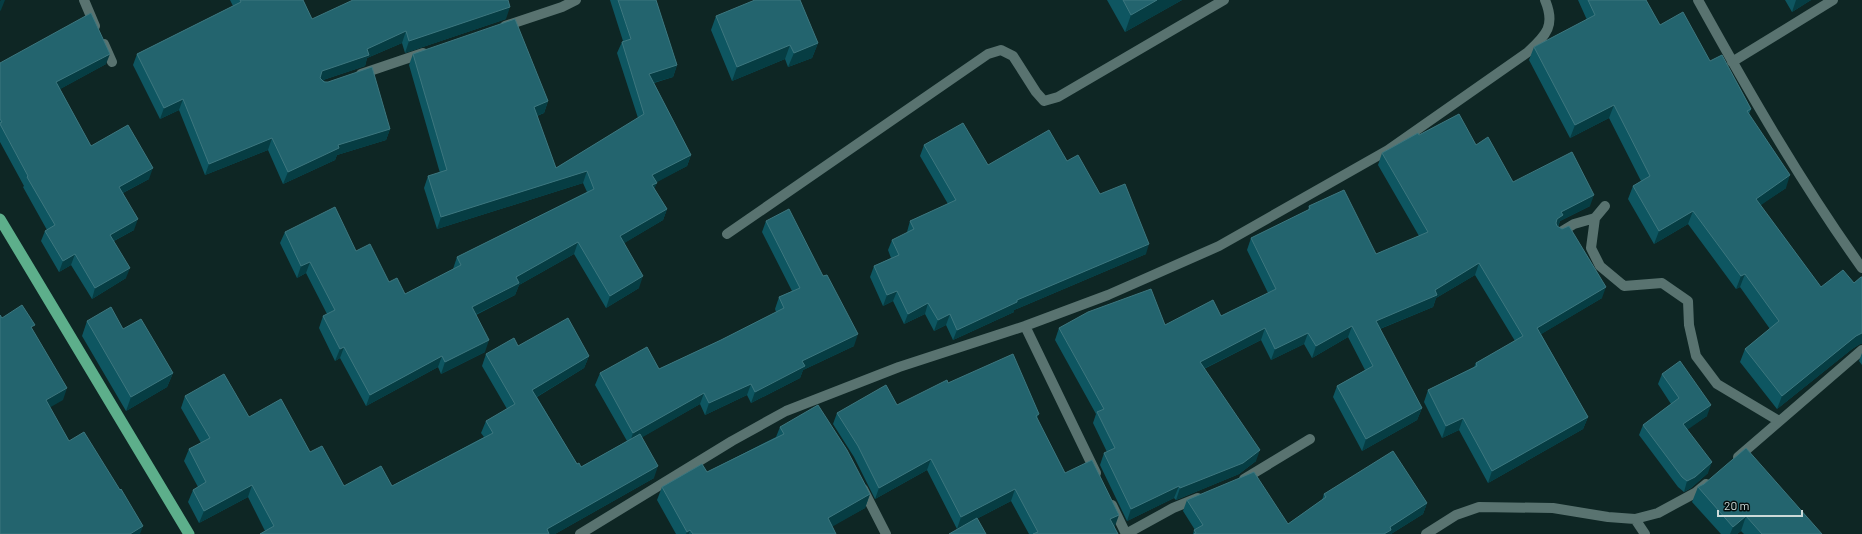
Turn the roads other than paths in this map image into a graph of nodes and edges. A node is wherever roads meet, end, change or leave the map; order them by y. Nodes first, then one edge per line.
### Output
1 (84, 0) edge
2 (576, 0) edge
3 (1224, 0) edge
4 (1545, 0) edge
5 (1698, 0) edge
6 (1833, 0) edge
7 (496, 29) edge
8 (430, 51) edge
9 (112, 62) dead end
10 (1732, 62) junction
11 (351, 78) edge
12 (1605, 206) dead end
13 (1595, 218) junction
14 (0, 219) edge
15 (727, 234) dead end
16 (1558, 234) edge
17 (1862, 268) edge
18 (1025, 326) junction
19 (1862, 350) edge
20 (1779, 421) junction
21 (1310, 440) dead end
22 (1731, 462) edge
23 (1713, 478) edge
24 (858, 480) edge
25 (1236, 483) edge
26 (1102, 485) edge
27 (1208, 494) edge
28 (1109, 499) edge
29 (1635, 519) junction
30 (189, 534) edge
31 (580, 534) edge
32 (886, 534) edge
33 (1126, 534) edge
34 (1426, 534) edge
35 (1645, 534) edge

1 - 9 street
2 - 7 street
3 - 15 street
4 - 18 street
5 - 10 street
6 - 10 street
8 - 11 street
10 - 17 street
12 - 13 street
13 - 16 street
13 - 20 street
14 - 30 highway
18 - 26 street
18 - 31 street
19 - 20 street
20 - 22 street
21 - 25 street
23 - 29 street
24 - 32 street
27 - 33 street
28 - 33 street
29 - 34 street
29 - 35 street

